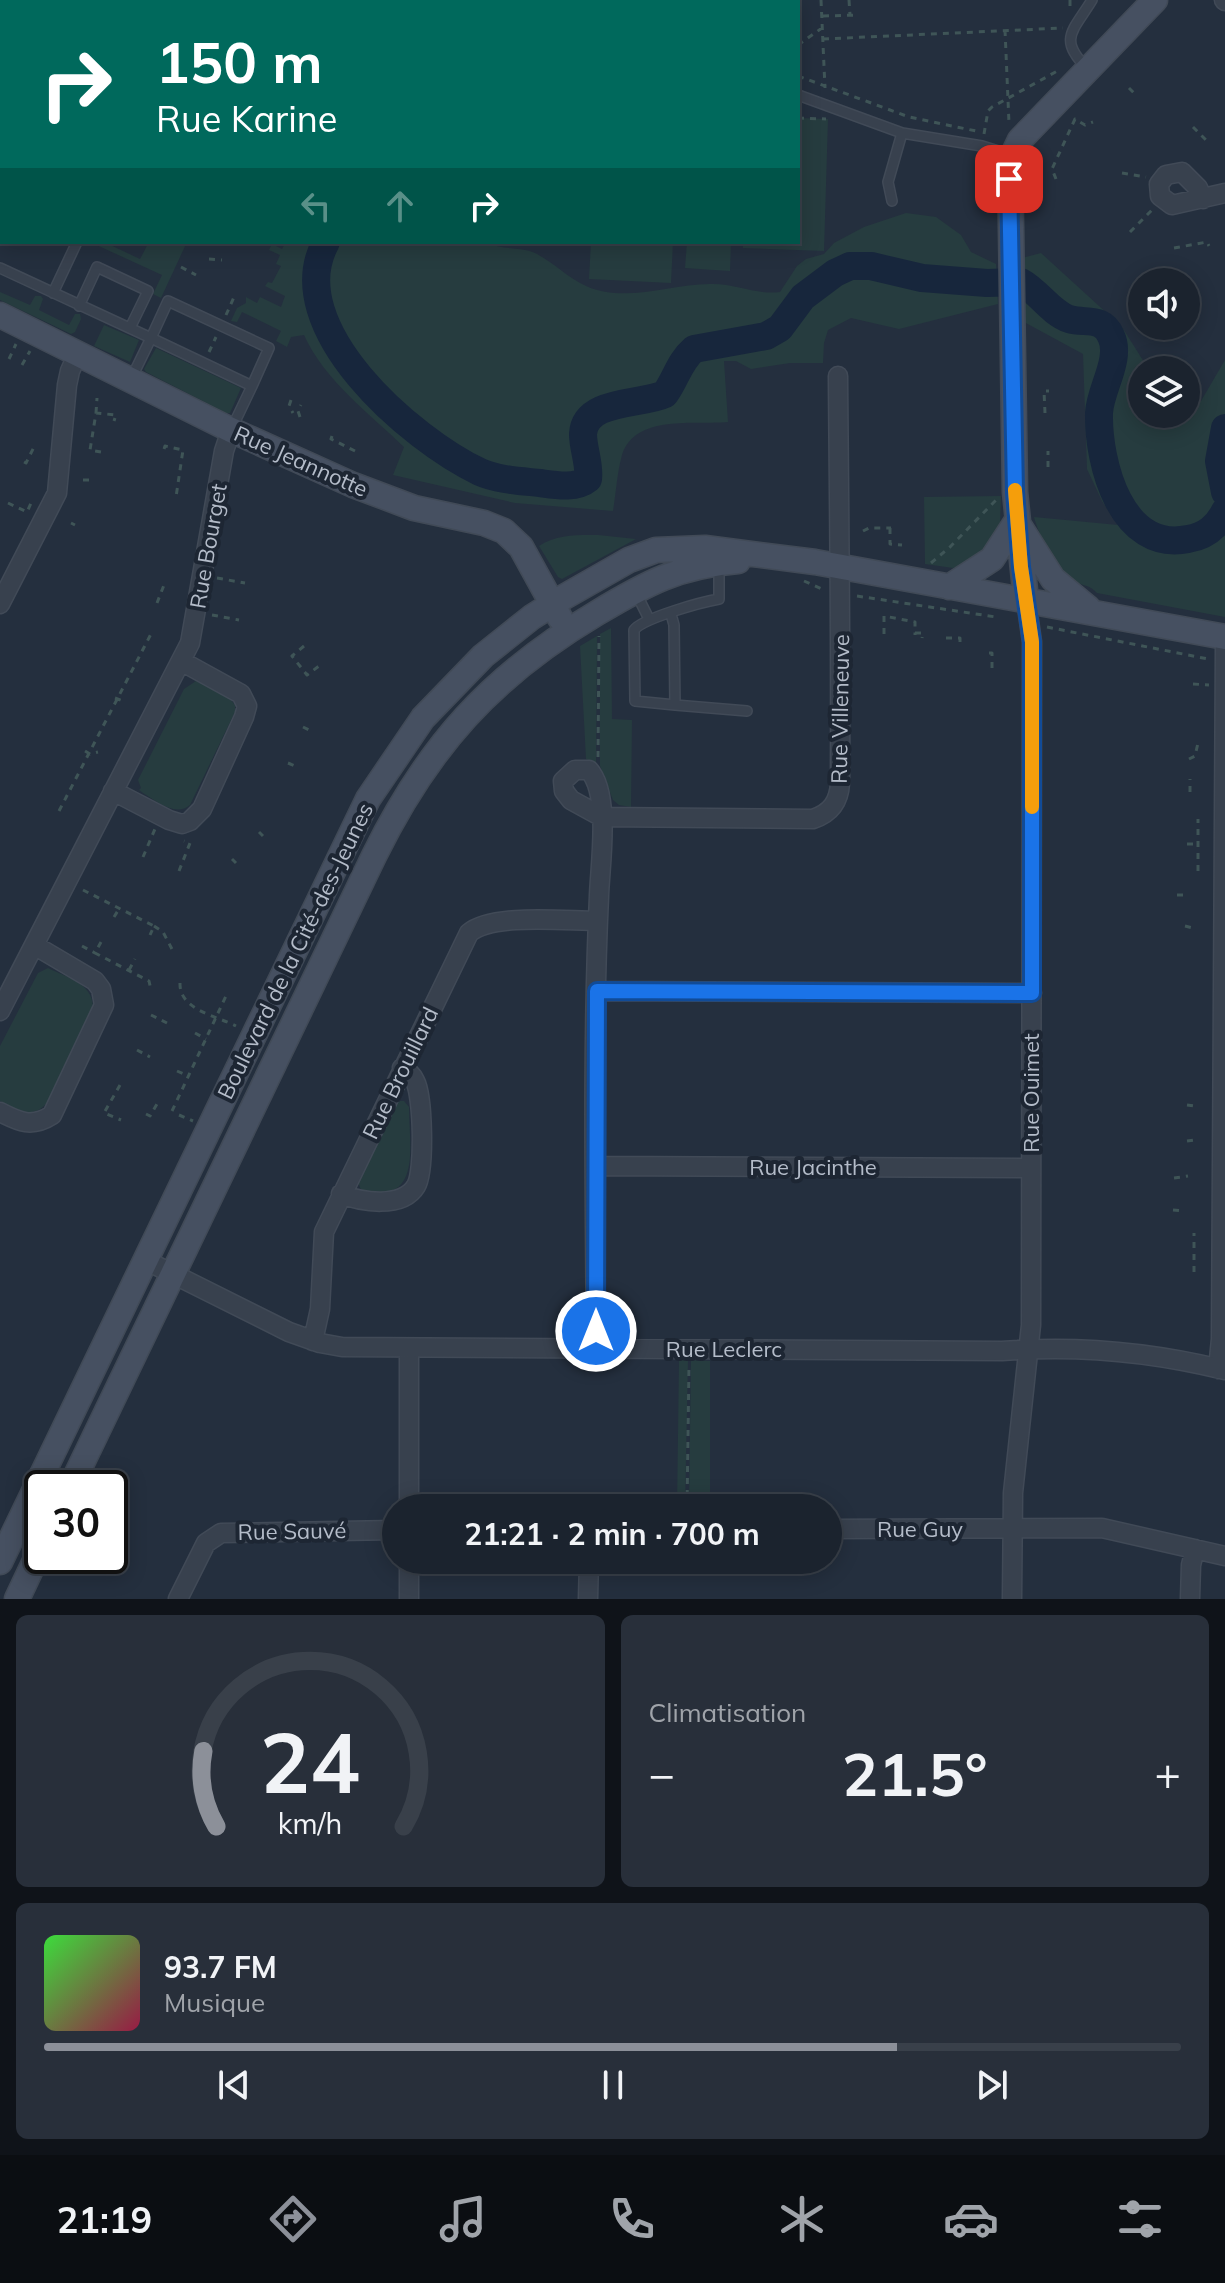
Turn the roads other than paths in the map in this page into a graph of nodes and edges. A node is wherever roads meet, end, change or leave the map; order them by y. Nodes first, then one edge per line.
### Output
1 (1092, 0) edge
2 (1155, 0) edge
3 (1077, 68) junction
4 (800, 96) edge
5 (902, 133) junction
6 (1010, 144) junction
7 (1225, 193) edge
8 (1203, 199) dead end
9 (892, 201) dead end
10 (76, 244) edge
11 (0, 268) edge
12 (53, 293) junction
13 (79, 306) junction
14 (0, 315) edge
15 (130, 328) junction
16 (151, 338) junction
17 (78, 353) junction
18 (838, 376) dead end
19 (131, 379) junction
20 (252, 386) junction
21 (231, 430) junction
22 (1016, 522) junction
23 (776, 558) junction
24 (719, 563) junction
25 (841, 567) junction
26 (949, 587) junction
27 (635, 590) junction
28 (1026, 600) junction
29 (0, 604) edge
30 (552, 605) junction
31 (1093, 612) junction
32 (671, 614) junction
33 (649, 619) junction
34 (568, 630) junction
35 (1225, 637) edge
36 (1225, 647) edge
37 (181, 661) junction
38 (675, 705) junction
39 (747, 711) dead end
40 (113, 791) junction
41 (598, 921) junction
42 (34, 945) junction
43 (597, 991) junction
44 (1032, 993) junction
45 (0, 1011) edge
46 (402, 1068) junction
47 (0, 1112) edge
48 (596, 1166) junction
49 (1031, 1168) junction
50 (341, 1194) junction
51 (145, 1260) junction
52 (173, 1274) junction
53 (313, 1341) junction
54 (409, 1348) junction
55 (596, 1348) junction
56 (1028, 1349) junction
57 (1222, 1370) edge
58 (79, 1470) edge
59 (409, 1494) edge
60 (842, 1529) edge
61 (1013, 1529) junction
62 (382, 1530) edge
63 (1195, 1549) junction
64 (1225, 1556) edge
65 (0, 1562) edge
66 (29, 1574) edge
67 (409, 1574) edge
68 (589, 1574) edge
69 (17, 1599) edge
70 (178, 1599) edge
71 (409, 1599) edge
72 (588, 1599) edge
73 (1012, 1599) edge
74 (1190, 1599) edge

1 - 3 lane
2 - 3 main road
3 - 6 main road
4 - 5 lane
5 - 6 lane
5 - 9 lane
6 - 22 main road, Rue Ouimet
7 - 8 street
10 - 12 lane
11 - 12 lane
12 - 13 lane
13 - 15 lane
13 - 15 lane
14 - 17 main road, Rue Jeannotte
15 - 16 lane
16 - 19 lane
16 - 20 lane
16 - 20 lane
17 - 19 main road, Rue Jeannotte
17 - 29 street
18 - 25 street, Rue Villeneuve
19 - 21 main road, Rue Jeannotte
20 - 21 lane
21 - 30 main road, Rue Jeannotte
21 - 37 street, Rue Bourget
22 - 26 main road
22 - 28 main road, Rue Ouimet
22 - 31 main road
23 - 24 main road, Boulevard de la Cité-des-Jeunes
23 - 25 main road, Boulevard de la Cité-des-Jeunes
23 - 30 main road, Boulevard de la Cité-des-Jeunes
24 - 27 main road, Boulevard de la Cité-des-Jeunes
24 - 32 lane
25 - 26 main road, Boulevard de la Cité-des-Jeunes
25 - 41 street, Rue Villeneuve
26 - 28 main road, Boulevard de la Cité-des-Jeunes
27 - 33 lane
27 - 34 main road, Boulevard de la Cité-des-Jeunes
28 - 31 main road, Boulevard de la Cité-des-Jeunes
28 - 44 street, Rue Ouimet
30 - 34 main road, Rue Jeannotte
30 - 51 main road, Boulevard de la Cité-des-Jeunes
31 - 35 main road, Boulevard de la Cité-des-Jeunes
32 - 33 lane
32 - 38 lane
33 - 38 lane
34 - 52 main road, Boulevard de la Cité-des-Jeunes
36 - 57 street
37 - 40 street, Rue Bourget
37 - 40 street
38 - 39 lane
40 - 42 street, Rue Bourget
41 - 43 street
41 - 46 street, Rue Brouillard
42 - 45 street, Rue Bourget
42 - 47 street
43 - 44 street
43 - 48 street
44 - 49 street, Rue Ouimet
46 - 50 street, Rue Brouillard
46 - 50 street
48 - 49 street, Rue Jacinthe
48 - 55 street
49 - 56 street, Rue Ouimet
50 - 53 street, Rue Brouillard
51 - 52 street, Rue Leclerc
51 - 65 main road, Boulevard de la Cité-des-Jeunes
52 - 53 street, Rue Leclerc
52 - 58 main road, Boulevard de la Cité-des-Jeunes
53 - 54 street, Rue Leclerc
54 - 55 street, Rue Leclerc
54 - 59 street
55 - 56 street, Rue Leclerc
56 - 57 street, Rue Leclerc
56 - 61 street, Rue Ouimet
60 - 61 street, Rue Guy
61 - 63 street, Rue Guy
61 - 73 street, Rue Ouimet
62 - 70 street, Rue Sauvé
63 - 64 street, Rue Guy
63 - 74 street
66 - 69 main road
67 - 71 street
68 - 72 street

